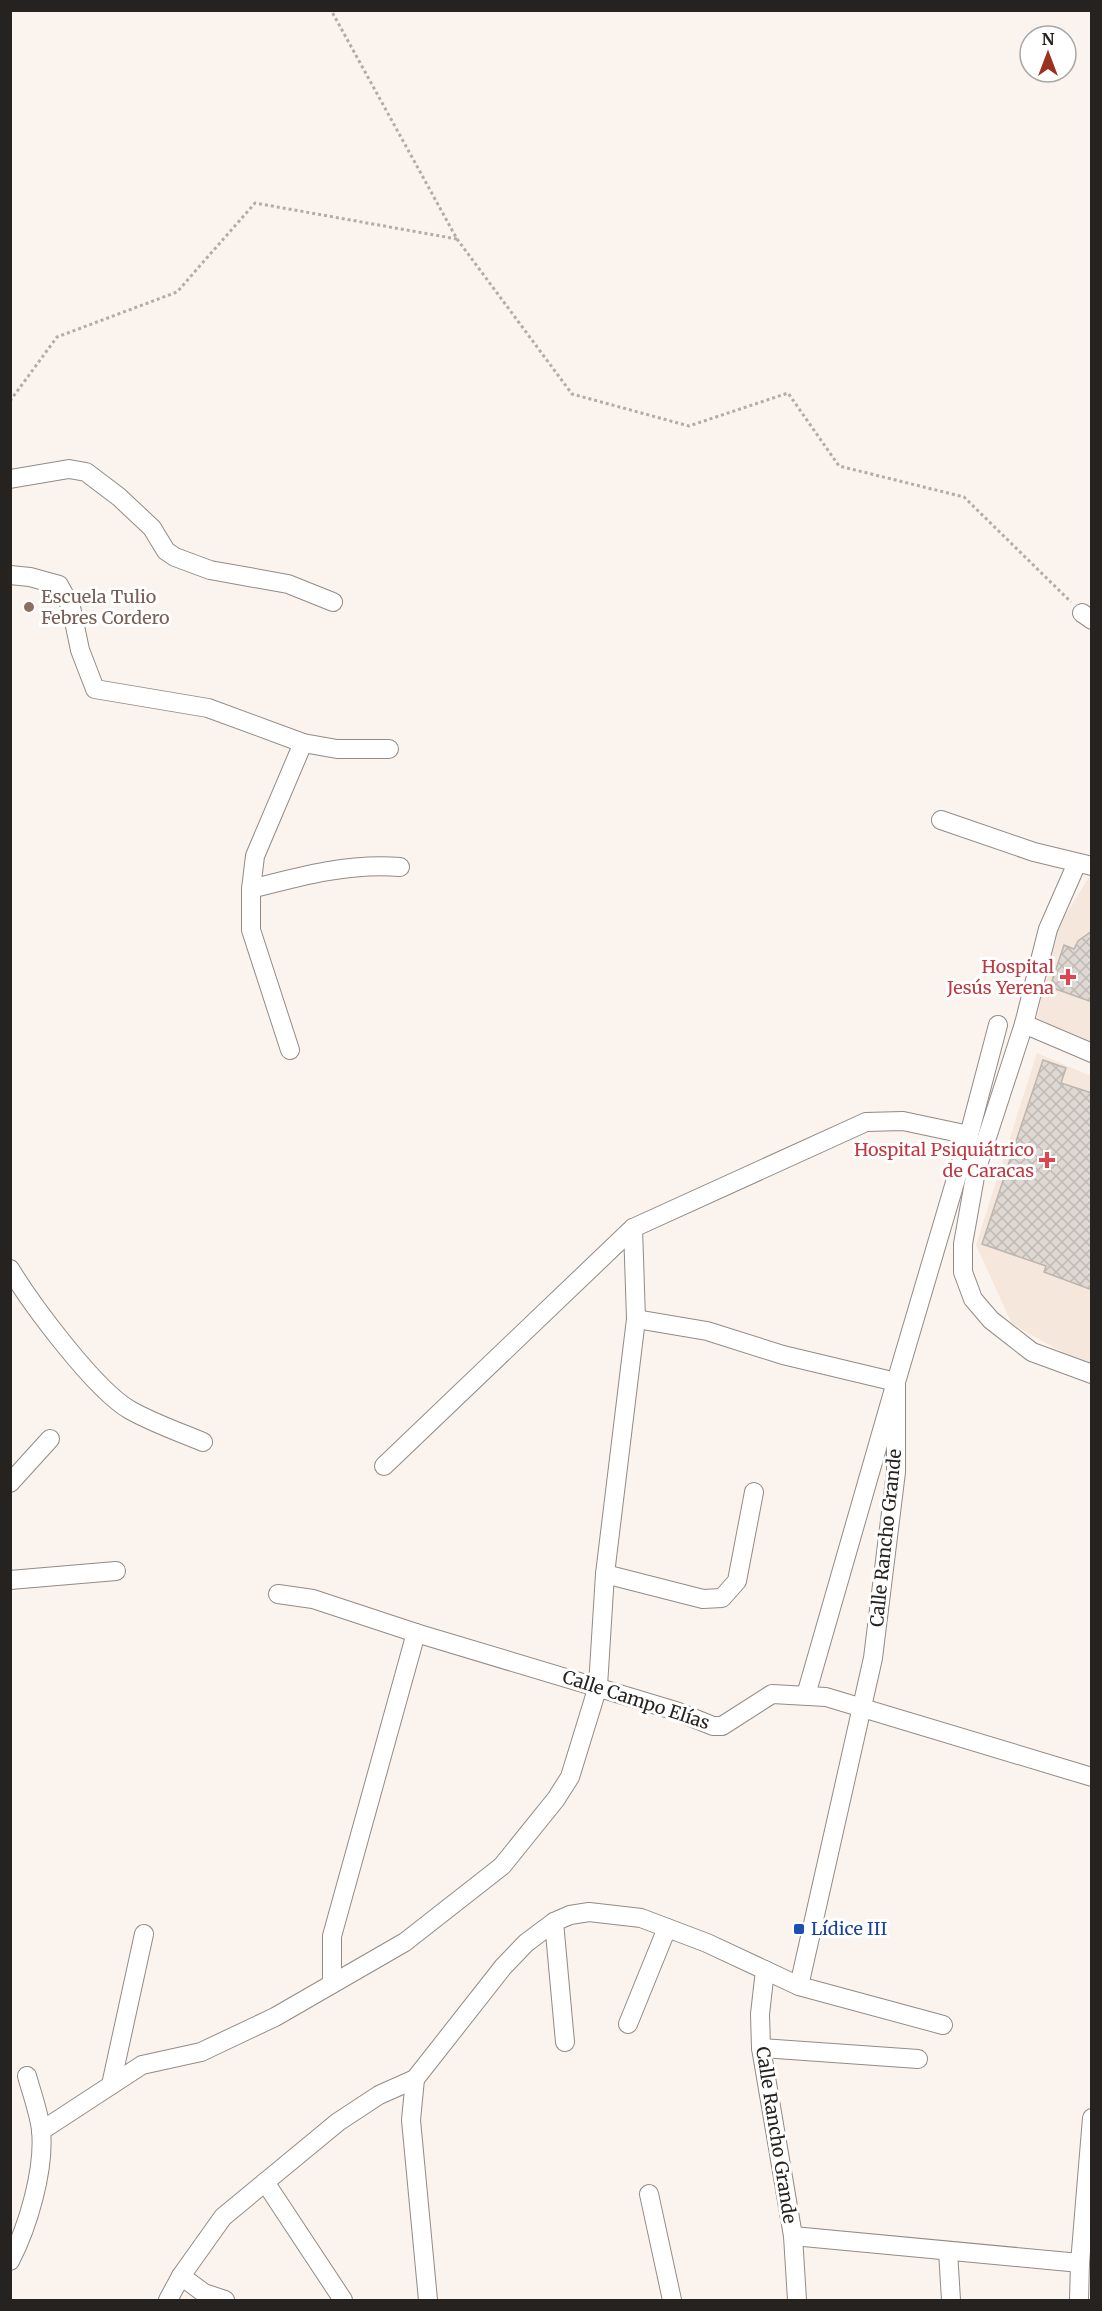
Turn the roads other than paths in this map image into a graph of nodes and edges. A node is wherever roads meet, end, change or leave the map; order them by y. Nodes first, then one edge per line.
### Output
1 (10, 479) edge
2 (10, 575) edge
3 (333, 602) dead end
4 (303, 743) junction
5 (389, 748) dead end
6 (941, 820) dead end
7 (1084, 864) edge
8 (400, 867) dead end
9 (251, 889) junction
10 (1024, 1024) junction
11 (998, 1025) dead end
12 (290, 1050) dead end
13 (1092, 1053) edge
14 (969, 1135) junction
15 (633, 1228) junction
16 (10, 1269) edge
17 (636, 1319) junction
18 (1092, 1374) edge
19 (896, 1382) junction
20 (50, 1439) dead end
21 (203, 1442) dead end
22 (384, 1466) dead end
23 (10, 1483) edge
24 (754, 1492) dead end
25 (116, 1571) dead end
26 (605, 1574) junction
27 (10, 1580) edge
28 (278, 1594) dead end
29 (416, 1634) junction
30 (598, 1686) junction
31 (806, 1695) junction
32 (862, 1706) junction
33 (1092, 1777) edge
34 (554, 1922) junction
35 (667, 1928) junction
36 (144, 1934) dead end
37 (765, 1970) junction
38 (332, 1984) junction
39 (799, 1986) junction
40 (628, 2024) dead end
41 (942, 2025) dead end
42 (565, 2042) dead end
43 (761, 2048) junction
44 (918, 2059) dead end
45 (27, 2076) dead end
46 (415, 2079) junction
47 (111, 2085) junction
48 (1092, 2118) edge
49 (41, 2131) junction
50 (265, 2182) junction
51 (649, 2194) dead end
52 (793, 2236) junction
53 (948, 2251) junction
54 (10, 2261) edge
55 (1080, 2263) junction
56 (181, 2276) junction
57 (168, 2301) edge
58 (225, 2301) edge
59 (343, 2301) edge
60 (428, 2301) edge
61 (672, 2301) edge
62 (797, 2301) edge
63 (951, 2301) edge
64 (1079, 2301) edge

1 - 3 street
2 - 4 street
4 - 5 street
4 - 9 street
6 - 7 street
7 - 10 street
8 - 9 street
9 - 12 street
10 - 13 street
10 - 18 street
11 - 14 street, Calle Rancho Grande
14 - 15 street
14 - 19 street, Calle Rancho Grande
15 - 17 street
15 - 22 street
16 - 21 street
17 - 19 street
17 - 26 street
19 - 31 street
19 - 32 street, Calle Rancho Grande
20 - 23 street
24 - 26 street
25 - 27 street
26 - 30 street
28 - 29 street, Calle Campo Elías
29 - 30 street, Calle Campo Elías
29 - 38 street
30 - 31 street, Calle Campo Elías
30 - 38 street
31 - 32 street, Calle Campo Elías
32 - 33 street, Calle Campo Elías
32 - 39 street, Calle Rancho Grande
34 - 35 street
34 - 42 street
34 - 46 street
35 - 37 street
35 - 40 street
36 - 47 street
37 - 39 street
37 - 43 street, Calle Rancho Grande
38 - 47 street
39 - 41 street
43 - 44 street
43 - 52 street, Calle Rancho Grande
45 - 49 street
46 - 50 street
46 - 60 street
47 - 49 street
48 - 55 street
49 - 54 street
50 - 56 street
50 - 59 street
51 - 61 street
52 - 53 street
52 - 62 street, Calle Rancho Grande
53 - 55 street
53 - 63 street
55 - 64 street
56 - 57 street
56 - 58 street

